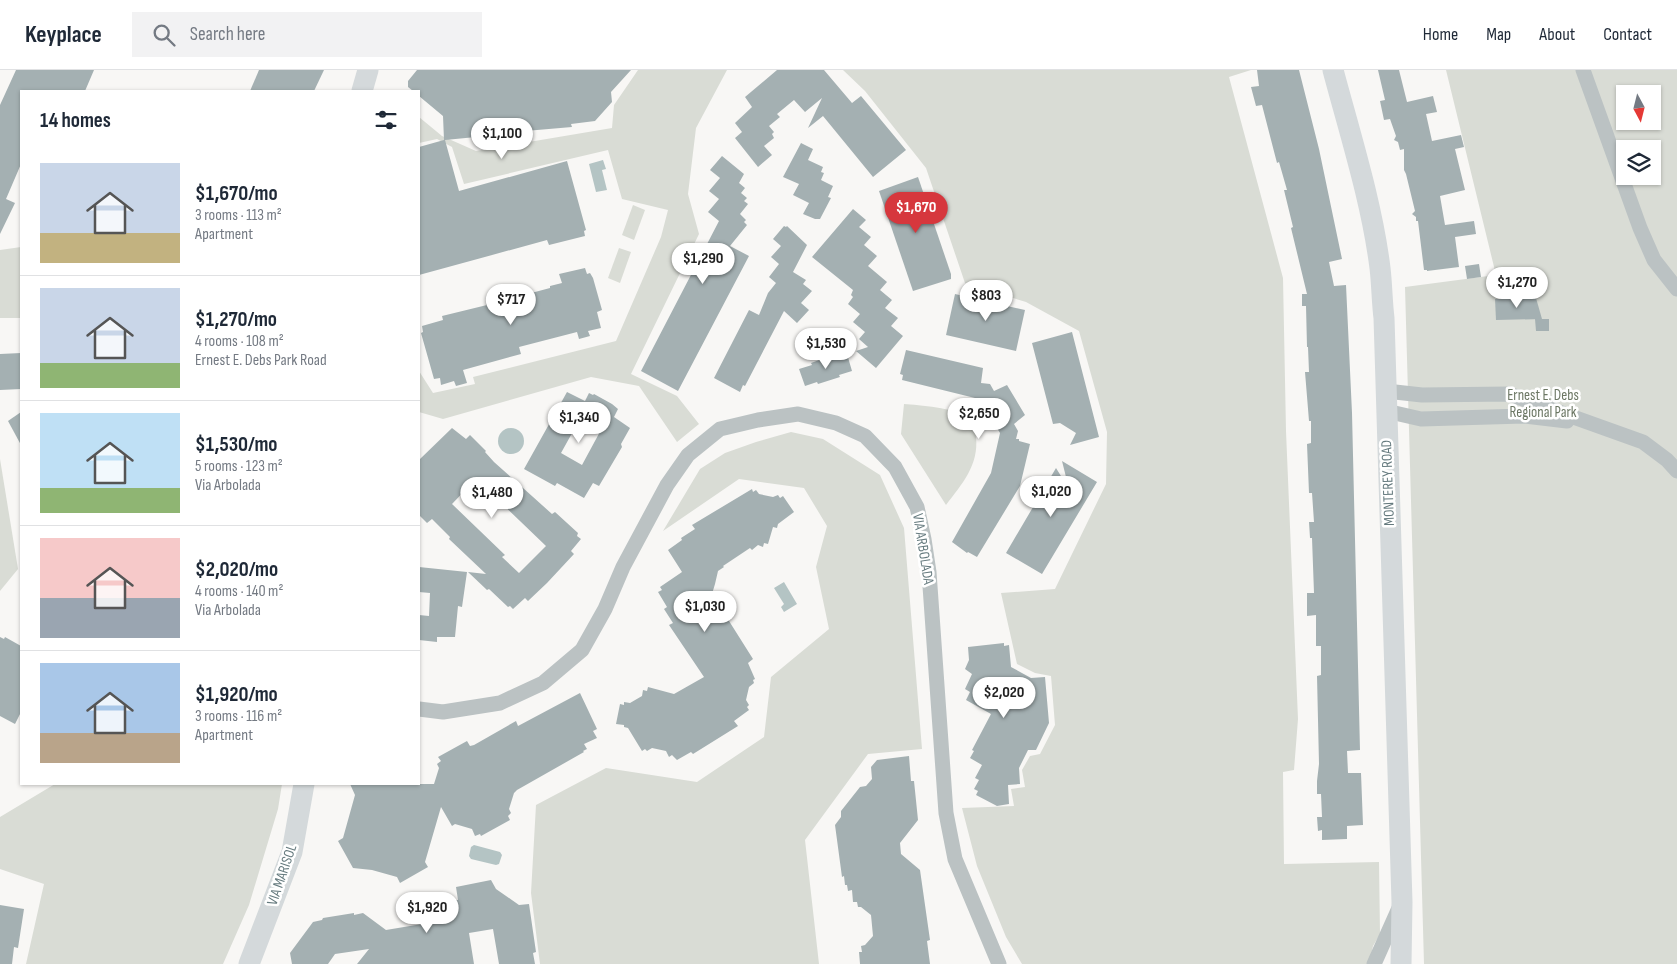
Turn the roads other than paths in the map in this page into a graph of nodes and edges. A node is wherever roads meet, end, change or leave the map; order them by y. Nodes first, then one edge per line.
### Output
1 (368, 70) edge
2 (1333, 70) edge
3 (1583, 70) edge
4 (362, 90) edge
5 (1677, 289) edge
6 (1509, 394) junction
7 (1386, 401) junction
8 (1510, 416) junction
9 (1643, 442) junction
10 (1677, 471) edge
11 (420, 709) edge
12 (304, 785) edge
13 (1402, 902) junction
14 (249, 964) edge
15 (998, 964) edge
16 (1374, 964) edge
17 (1400, 964) edge

1 - 4 street
2 - 7 street, MONTEREY ROAD
3 - 5 street
6 - 7 street
6 - 8 street
6 - 9 street
7 - 8 street
7 - 13 street, MONTEREY ROAD
8 - 9 street
9 - 10 street
11 - 15 street, VIA ARBOLADA
12 - 14 street, VIA MARISOL
13 - 16 street, MONTEREY ROAD
13 - 17 street, MONTEREY ROAD

